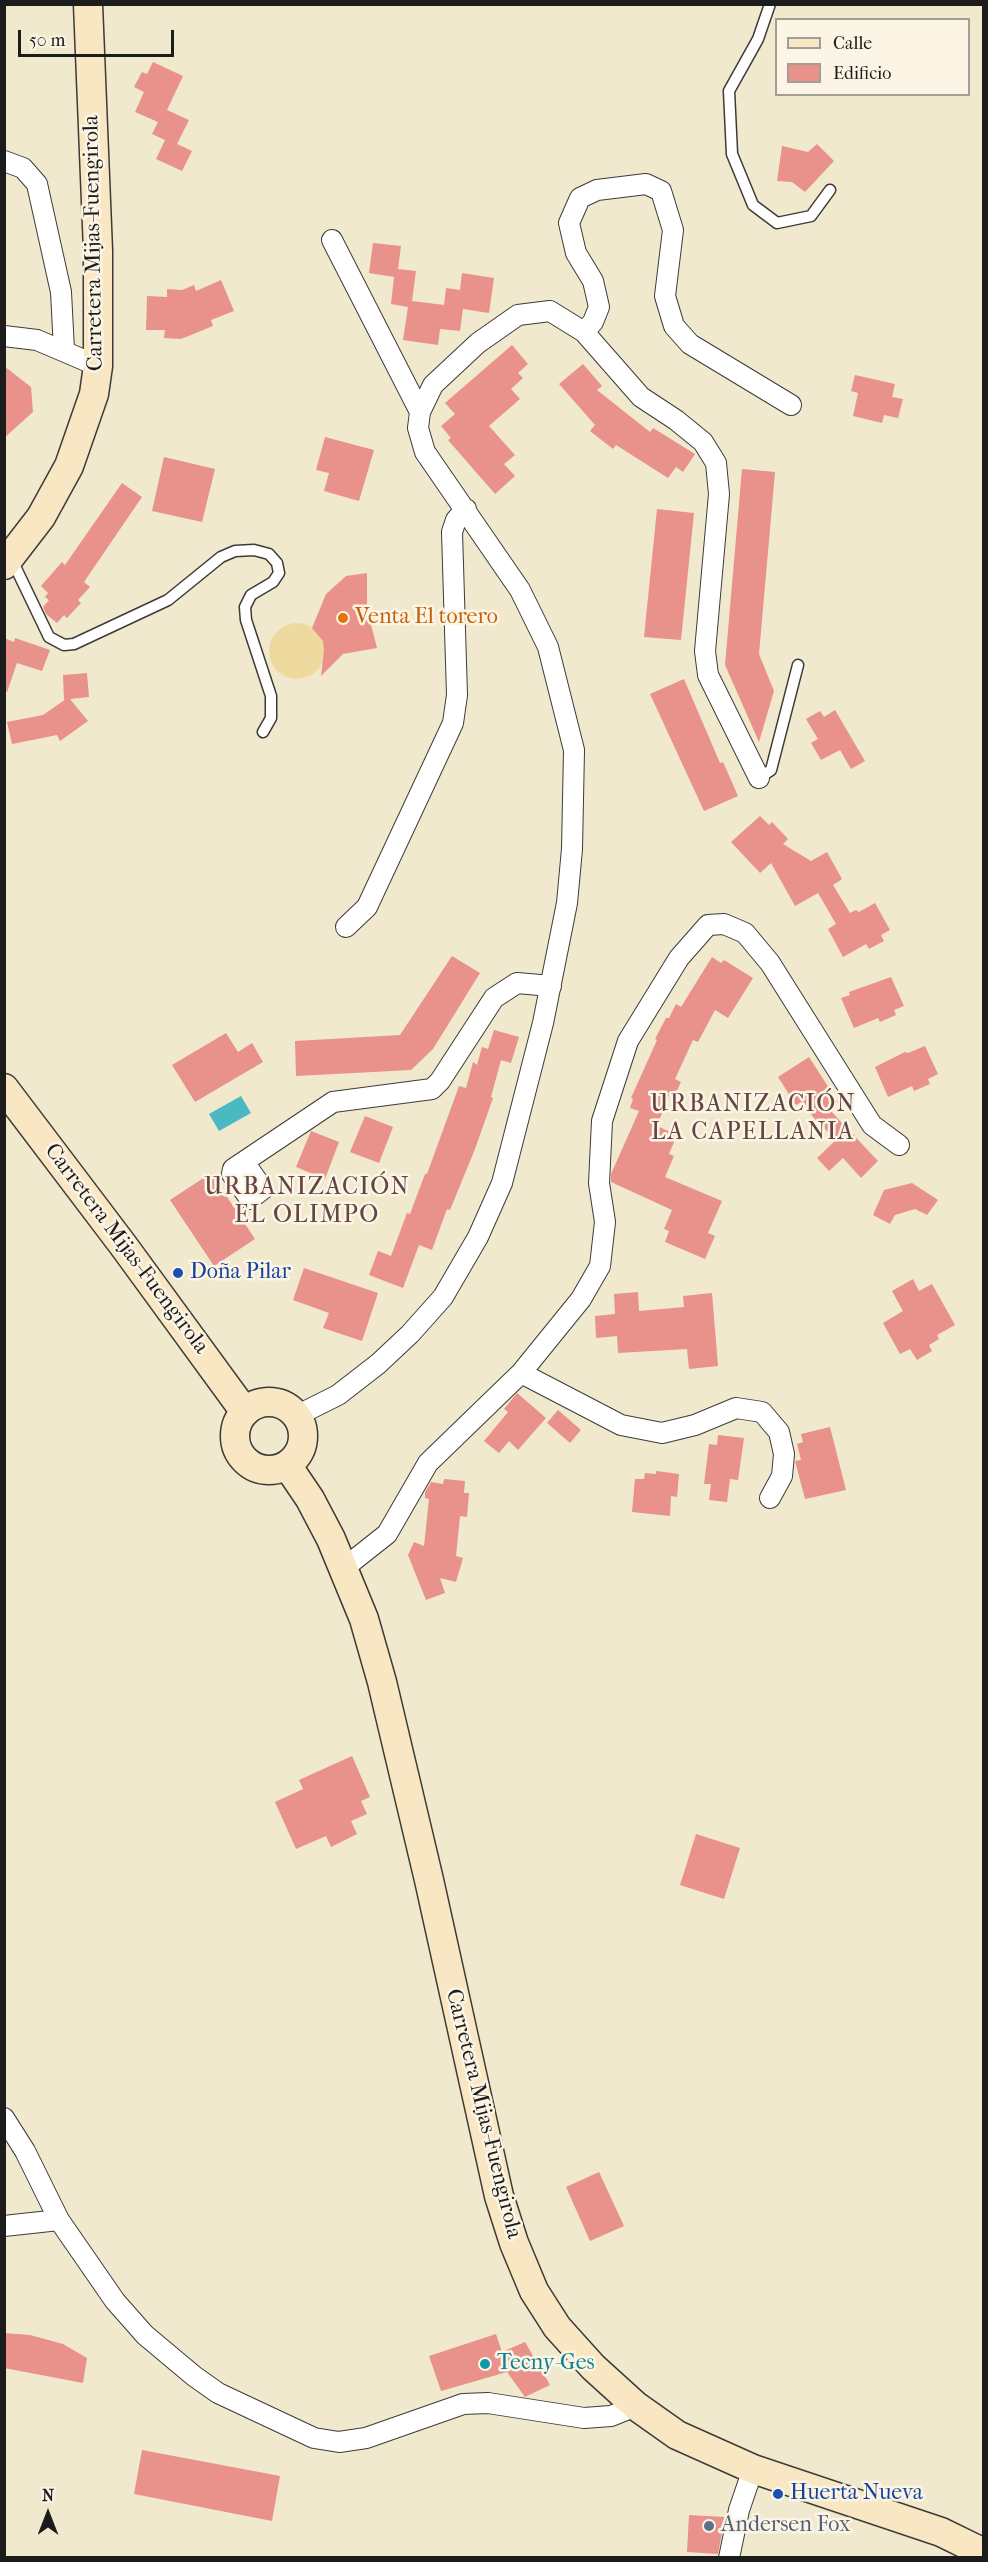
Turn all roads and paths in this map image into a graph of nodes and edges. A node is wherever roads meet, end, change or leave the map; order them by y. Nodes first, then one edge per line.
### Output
1 (88, 4) edge
2 (770, 4) edge
3 (4, 161) edge
4 (830, 190) dead end
5 (332, 240) dead end
6 (584, 332) junction
7 (4, 336) edge
8 (64, 350) junction
9 (98, 366) junction
10 (791, 405) dead end
11 (420, 412) junction
12 (466, 509) junction
13 (8, 561) edge
14 (798, 665) dead end
15 (263, 732) dead end
16 (759, 778) joint
17 (346, 927) dead end
18 (551, 986) junction
19 (4, 1088) edge
20 (899, 1145) dead end
21 (244, 1162) dead end
22 (521, 1373) junction
23 (245, 1412) junction
24 (296, 1416) junction
25 (287, 1465) junction
26 (770, 1498) dead end
27 (344, 1568) junction
28 (4, 2118) edge
29 (58, 2220) junction
30 (4, 2226) edge
31 (636, 2406) junction
32 (753, 2469) junction
33 (984, 2553) edge
34 (729, 2558) edge

1 - 9 main road, Carretera Mijas-Fuengirola
2 - 4 lane
3 - 8 street
5 - 11 street
6 - 10 street
6 - 11 street
6 - 16 street
7 - 8 street
8 - 9 street
9 - 13 main road, Carretera Mijas-Fuengirola
11 - 12 street
12 - 17 street
12 - 18 street
13 - 15 lane
14 - 16 lane
18 - 21 street
18 - 24 street
19 - 23 main road, Carretera Mijas-Fuengirola
20 - 22 street
22 - 26 street
22 - 27 street
23 - 24 main road
23 - 25 main road
24 - 25 main road
25 - 27 main road, Carretera Mijas-Fuengirola
27 - 31 main road, Carretera Mijas-Fuengirola
28 - 29 street
29 - 30 street
29 - 31 street
31 - 32 main road, Carretera Mijas-Fuengirola
32 - 33 main road, Carretera Mijas-Fuengirola
32 - 34 street

